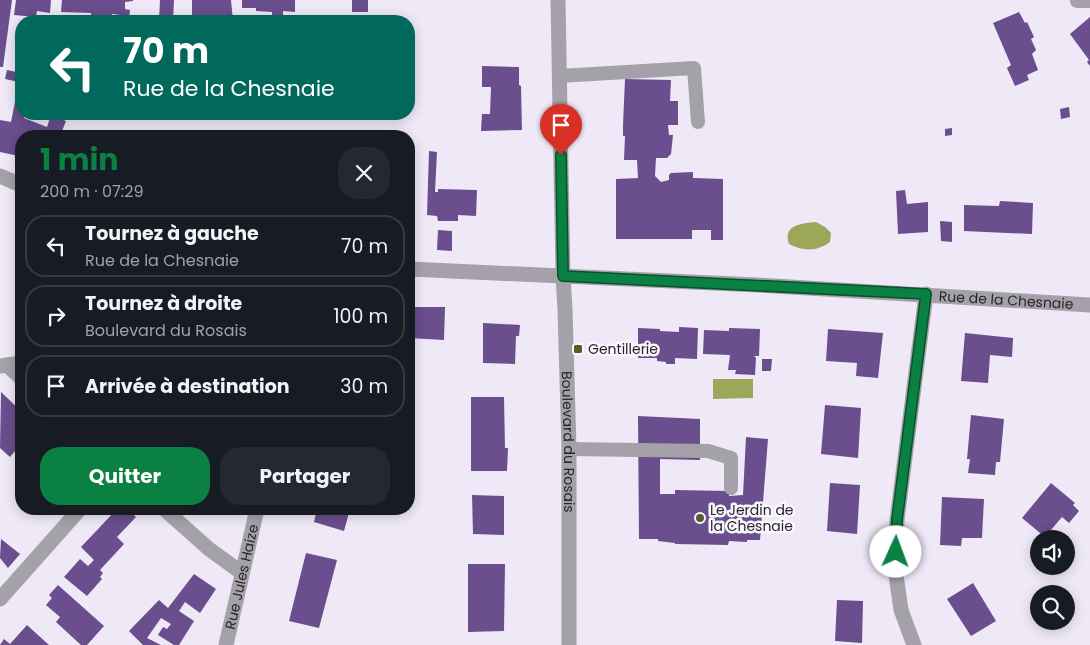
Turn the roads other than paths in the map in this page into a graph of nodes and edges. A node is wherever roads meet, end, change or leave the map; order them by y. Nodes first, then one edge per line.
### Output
1 (558, 0) edge
2 (559, 76) junction
3 (698, 122) dead end
4 (0, 176) edge
5 (15, 182) edge
6 (415, 269) edge
7 (563, 276) junction
8 (926, 294) junction
9 (1090, 305) edge
10 (569, 449) junction
11 (731, 488) dead end
12 (75, 515) edge
13 (171, 515) edge
14 (256, 515) edge
15 (242, 573) junction
16 (0, 599) edge
17 (226, 645) edge
18 (569, 645) edge
19 (914, 645) edge

1 - 2 street, Boulevard du Rosais
2 - 3 lane
2 - 7 street, Boulevard du Rosais
4 - 5 street
6 - 7 street, Rue de la Chesnaie
7 - 8 street, Rue de la Chesnaie
7 - 10 street, Boulevard du Rosais
8 - 9 street, Rue de la Chesnaie
8 - 19 street
10 - 11 lane
10 - 18 street, Boulevard du Rosais
12 - 16 street
13 - 15 street
14 - 15 street, Rue Jules Haize
15 - 17 street, Rue Jules Haize

